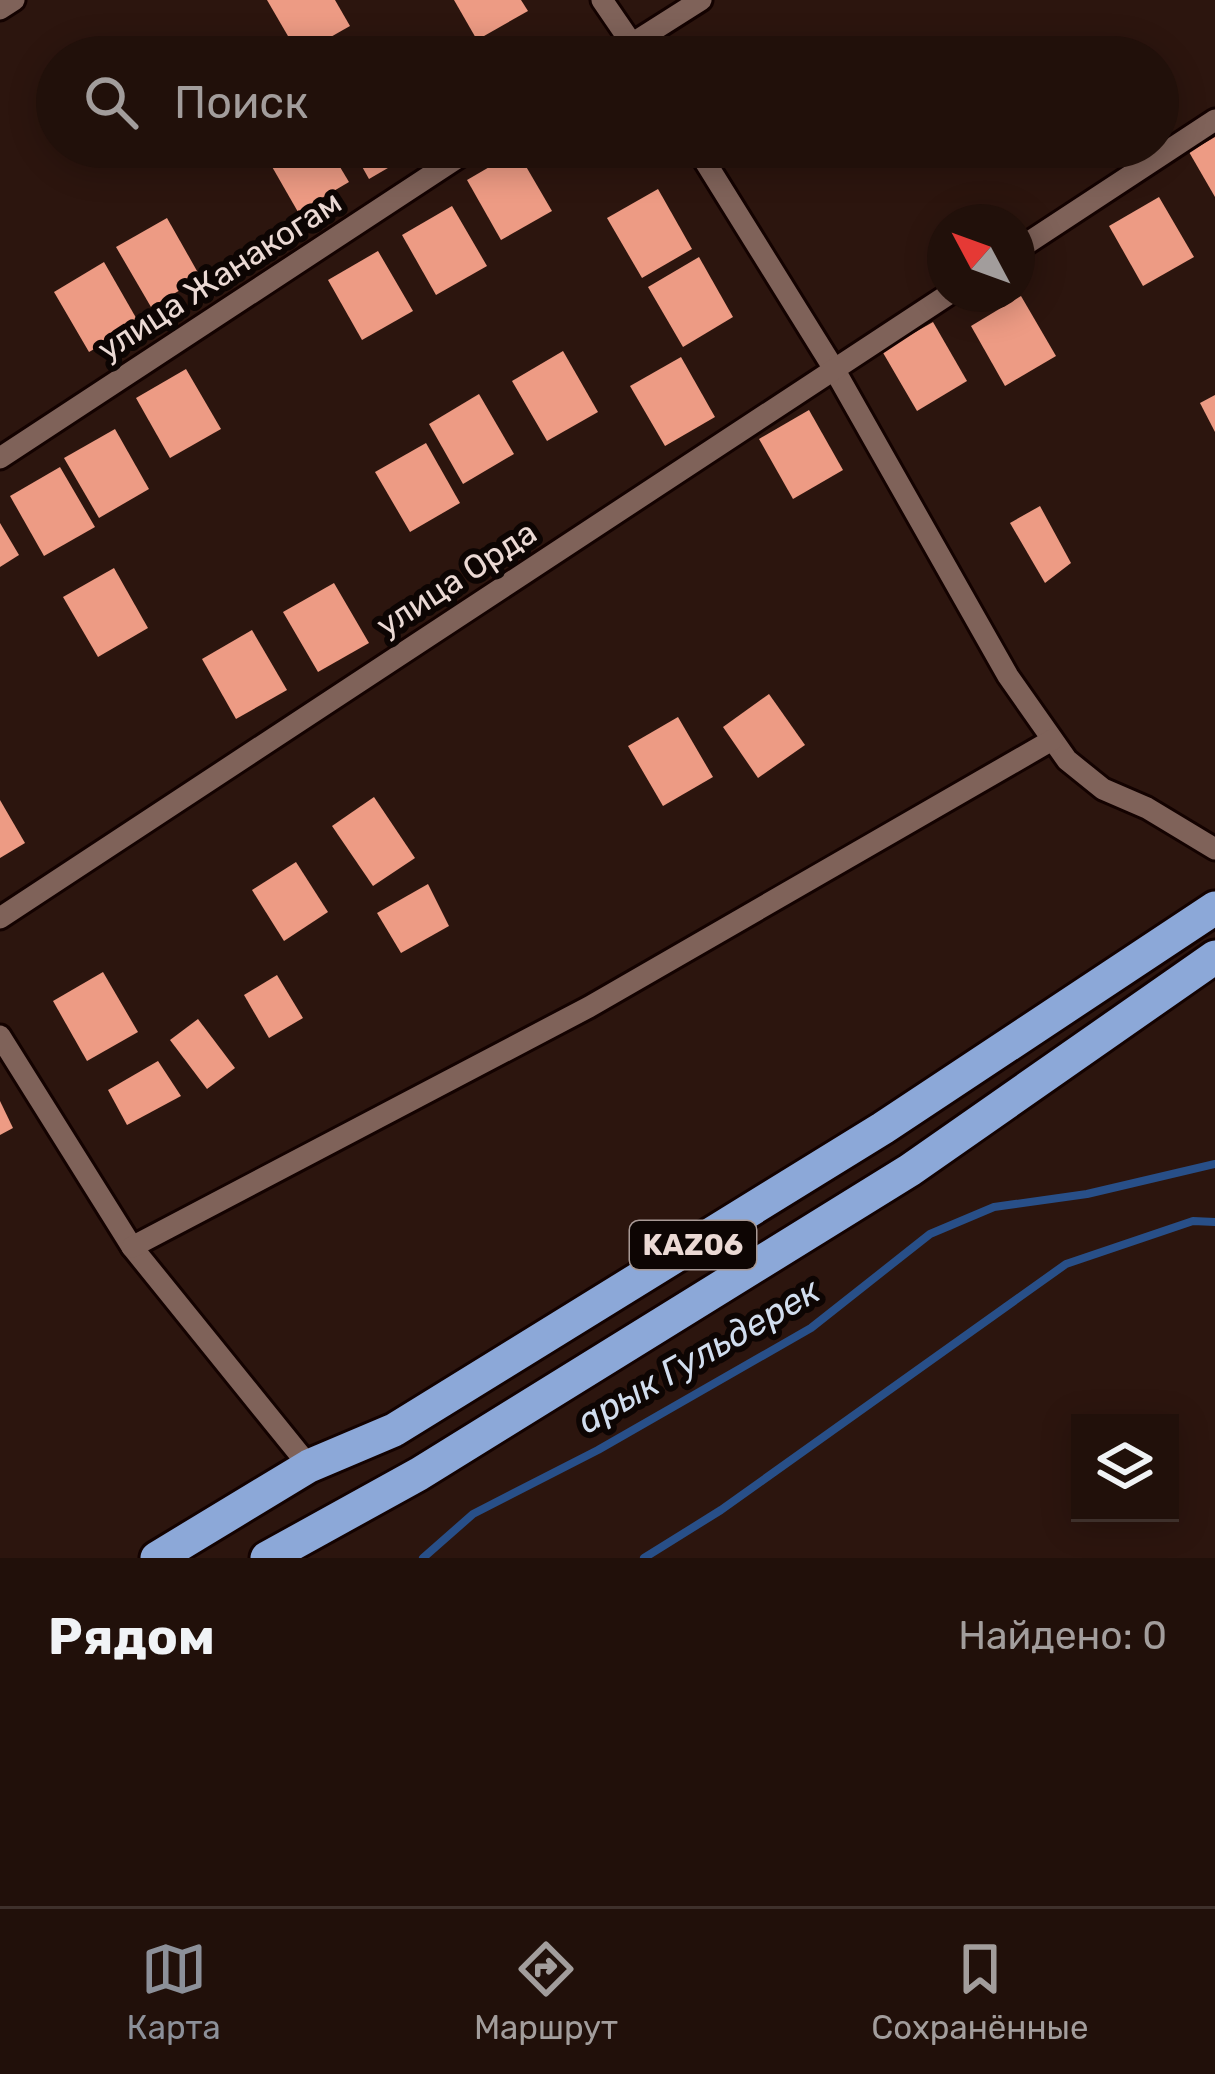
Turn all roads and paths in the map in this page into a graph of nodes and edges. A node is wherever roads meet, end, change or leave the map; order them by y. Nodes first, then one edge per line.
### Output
1 (14, 0) edge
2 (602, 0) edge
3 (701, 0) edge
4 (0, 9) edge
5 (626, 36) edge
6 (654, 36) edge
7 (1215, 120) edge
8 (1179, 144) edge
9 (442, 168) edge
10 (709, 168) edge
11 (1142, 168) edge
12 (1035, 238) edge
13 (927, 308) edge
14 (833, 370) junction
15 (0, 458) edge
16 (1052, 740) junction
17 (1215, 849) edge
18 (1215, 908) edge
19 (0, 918) edge
20 (1215, 958) edge
21 (0, 1036) edge
22 (132, 1246) junction
23 (309, 1466) junction
24 (157, 1558) edge
25 (267, 1558) edge

1 - 4 street
2 - 5 street
3 - 6 street
7 - 8 street
9 - 15 street, улица Жанакогам
10 - 14 street
11 - 12 street
13 - 14 street, улица Орда
14 - 16 street
14 - 19 street, улица Орда
16 - 17 street
16 - 22 street
18 - 23 highway, KАZ06
20 - 25 highway, KАZ06
21 - 22 street
22 - 23 street
23 - 24 highway, KАZ06

